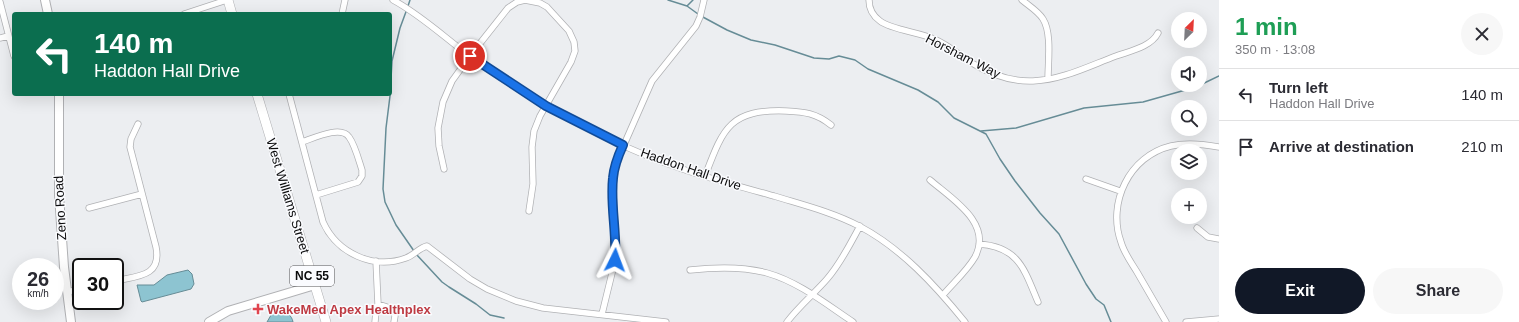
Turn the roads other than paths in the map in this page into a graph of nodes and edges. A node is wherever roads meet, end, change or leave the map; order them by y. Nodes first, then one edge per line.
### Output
1 (45, 0) edge
2 (227, 0) edge
3 (345, 0) edge
4 (392, 0) edge
5 (704, 0) edge
6 (869, 0) edge
7 (1022, 0) edge
8 (516, 1) edge
9 (0, 2) edge
10 (48, 12) edge
11 (190, 12) edge
12 (231, 12) edge
13 (342, 12) edge
14 (1158, 34) dead end
15 (8, 36) junction
16 (0, 38) edge
17 (12, 49) edge
18 (470, 56) junction
19 (1048, 78) junction
20 (59, 96) edge
21 (258, 96) edge
22 (290, 96) edge
23 (546, 106) junction
24 (138, 124) dead end
25 (831, 126) dead end
26 (302, 142) junction
27 (623, 145) junction
28 (1219, 147) edge
29 (444, 169) dead end
30 (706, 176) junction
31 (1086, 179) dead end
32 (930, 180) dead end
33 (1120, 191) junction
34 (142, 194) junction
35 (316, 195) junction
36 (89, 208) dead end
37 (529, 211) dead end
38 (860, 226) junction
39 (1197, 228) dead end
40 (1219, 239) edge
41 (979, 244) junction
42 (376, 261) junction
43 (690, 270) dead end
44 (124, 279) edge
45 (315, 285) junction
46 (72, 291) edge
47 (67, 292) junction
48 (811, 294) junction
49 (943, 294) junction
50 (1038, 302) dead end
51 (378, 304) junction
52 (602, 314) junction
53 (1219, 319) edge
54 (71, 322) edge
55 (209, 322) edge
56 (326, 322) edge
57 (375, 322) edge
58 (394, 322) edge
59 (666, 322) edge
60 (787, 322) edge
61 (853, 322) edge
62 (965, 322) edge
63 (1166, 322) edge
64 (1186, 322) edge

1 - 10 street
2 - 11 street
2 - 12 main road
3 - 13 street
4 - 18 street, Haddon Hall Drive
5 - 27 street
6 - 19 street, Horsham Way
7 - 19 street
8 - 18 street
8 - 23 street
9 - 15 street
14 - 19 street, Horsham Way
15 - 16 street
15 - 17 street
18 - 23 street, Haddon Hall Drive
18 - 29 street
20 - 47 street, Zeno Road
21 - 45 main road, West Williams Street / NC 55
22 - 26 street
23 - 27 street, Haddon Hall Drive
23 - 37 street
24 - 34 street
25 - 30 street
26 - 35 street
26 - 35 street
27 - 30 street, Haddon Hall Drive
27 - 52 street
28 - 33 street
30 - 38 street, Haddon Hall Drive
31 - 33 street
32 - 41 street
33 - 63 street
34 - 36 street
34 - 44 street
35 - 42 street
38 - 48 street
38 - 49 street, Haddon Hall Drive
39 - 40 street
41 - 49 street
41 - 50 street
42 - 51 street
42 - 52 street
43 - 48 street
45 - 55 street
45 - 56 main road, West Williams Street / NC 55
46 - 47 street
47 - 54 street, Zeno Road
48 - 60 street
48 - 61 street
49 - 62 street, Haddon Hall Drive
51 - 57 street
51 - 58 street
52 - 59 street
53 - 64 street

